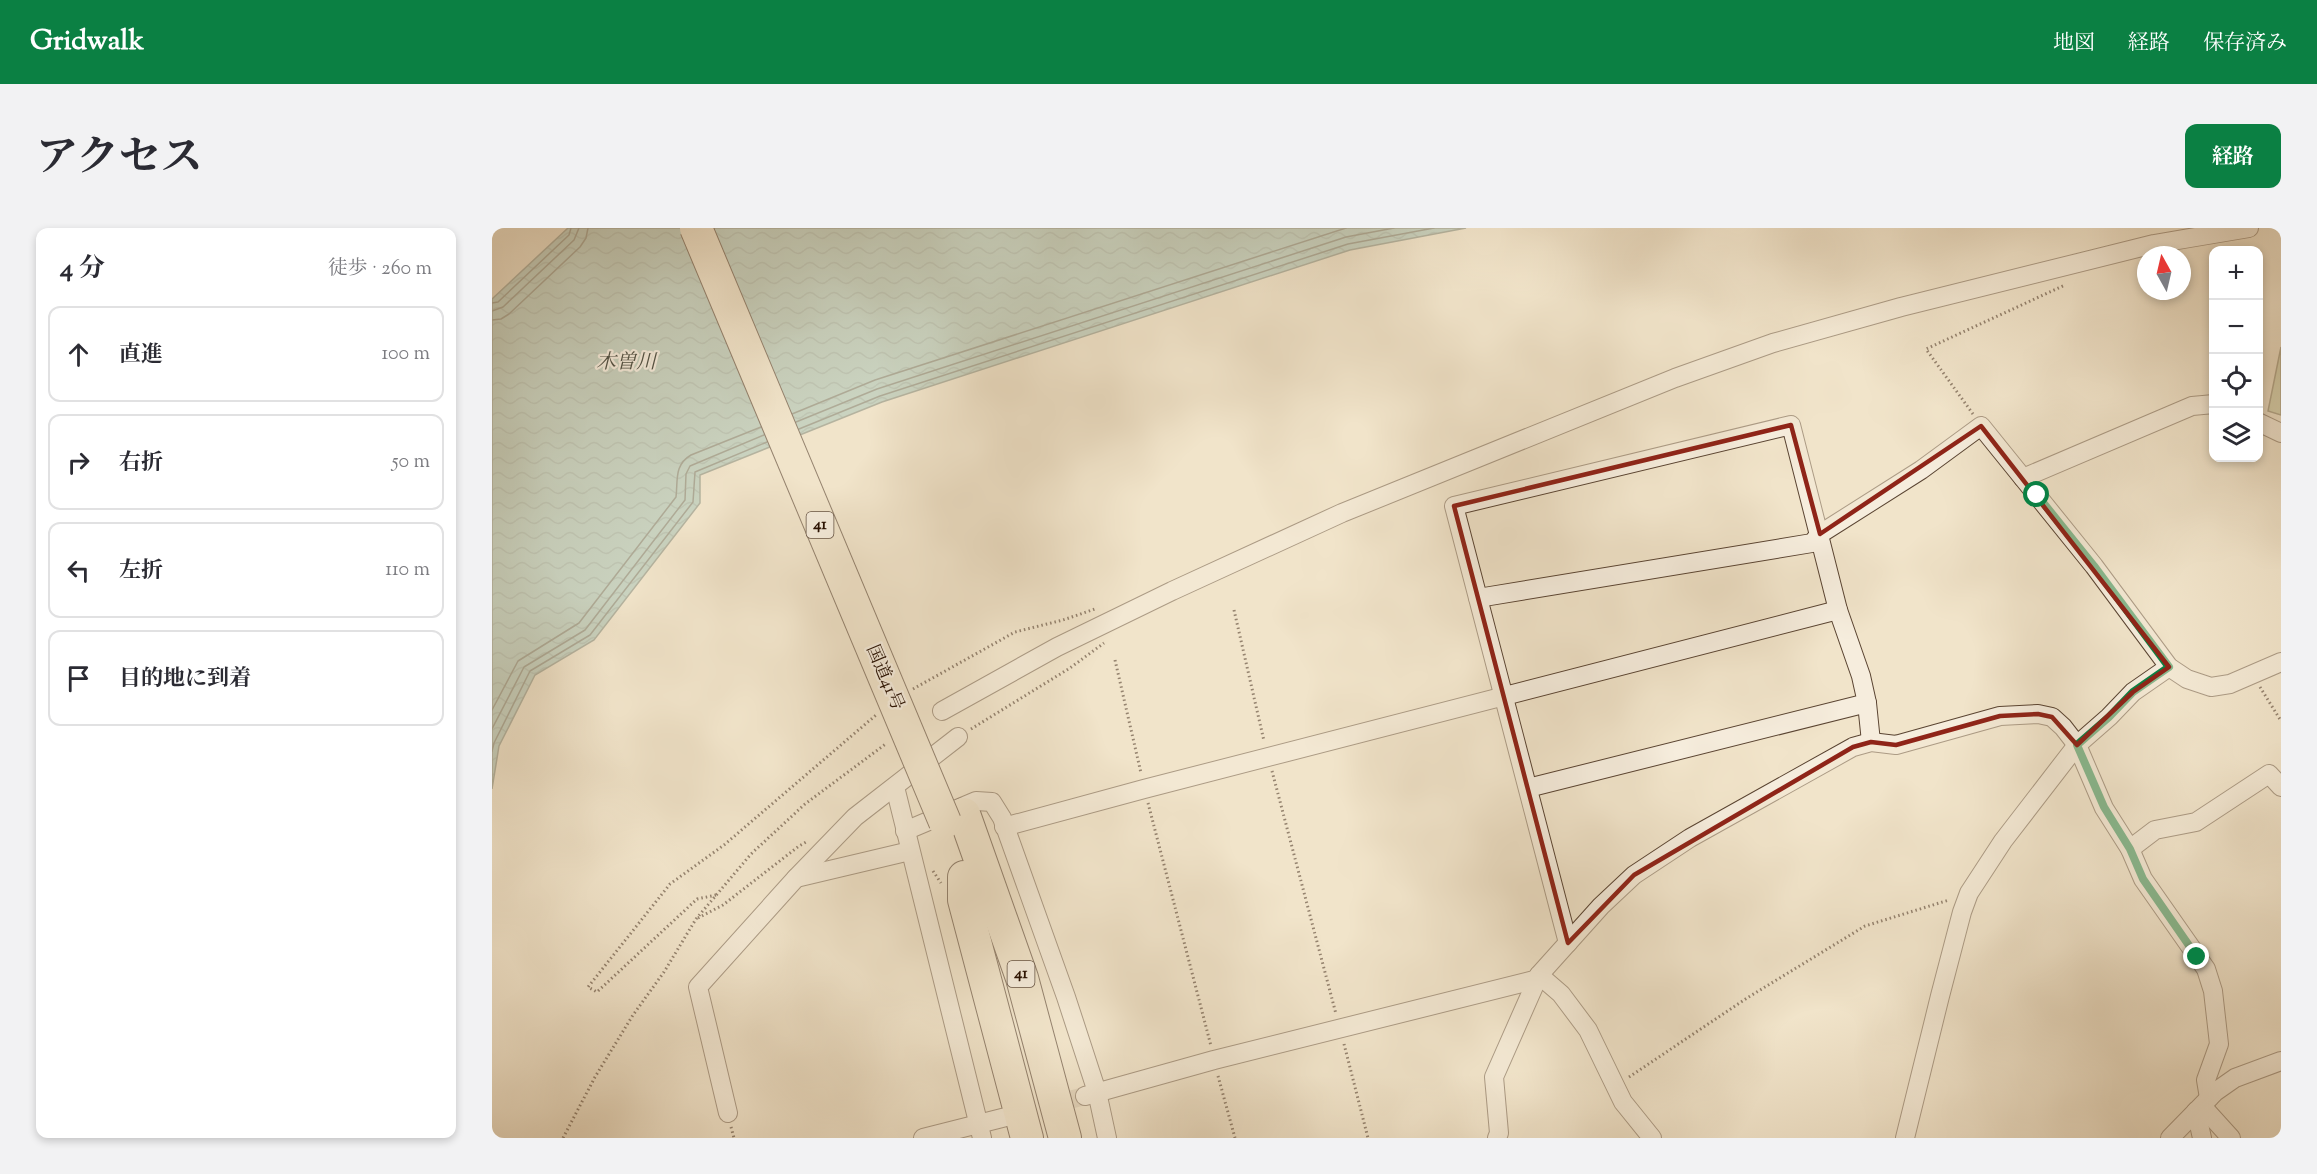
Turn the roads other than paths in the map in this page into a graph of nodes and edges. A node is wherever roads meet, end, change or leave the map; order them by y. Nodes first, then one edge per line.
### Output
1 (696, 228) edge
2 (719, 228) edge
3 (2249, 228) edge
4 (2209, 404) edge
5 (2263, 424) edge
6 (2281, 433) edge
7 (2023, 478) junction
8 (1820, 534) junction
9 (1478, 598) junction
10 (1838, 610) junction
11 (2281, 662) edge
12 (2169, 667) junction
13 (1504, 696) junction
14 (1867, 703) junction
15 (942, 711) dead end
16 (958, 737) road end
17 (1871, 742) junction
18 (2077, 745) junction
19 (895, 787) junction
20 (2281, 787) edge
21 (1528, 788) junction
22 (954, 818) junction
23 (1004, 827) junction
24 (905, 831) junction
25 (2130, 849) junction
26 (910, 851) junction
27 (964, 877) junction
28 (796, 878) junction
29 (1568, 943) junction
30 (1538, 977) junction
31 (1022, 978) junction
32 (2281, 1061) edge
33 (1091, 1094) junction
34 (2202, 1105) junction
35 (728, 1113) dead end
36 (1016, 1127) edge
37 (980, 1131) edge
38 (922, 1138) edge
39 (1044, 1138) edge
40 (1065, 1138) edge
41 (1084, 1138) edge
42 (1107, 1138) edge
43 (1497, 1138) edge
44 (1652, 1138) edge
45 (1905, 1138) edge
46 (2170, 1138) edge
47 (2202, 1138) edge
48 (2231, 1138) edge

1 - 22 highway, 国道41号 / 41, bridge
2 - 22 highway, 国道41号 / 41
3 - 15 street
4 - 7 street
5 - 6 street
7 - 8 street
7 - 12 street
8 - 9 street
8 - 9 street
8 - 10 street
9 - 13 street
10 - 13 street
10 - 14 street
11 - 12 street
12 - 18 street
13 - 21 street
13 - 23 street
14 - 17 street
14 - 21 street
16 - 19 street
17 - 18 street
17 - 29 street
18 - 25 street
18 - 45 street
19 - 24 street
19 - 28 street
20 - 25 street
21 - 29 street
22 - 27 highway, 国道41号 / 41
22 - 31 highway, 国道41号 / 41
23 - 24 street
23 - 33 street
24 - 26 street
25 - 34 street
26 - 28 street
26 - 37 street
27 - 36 highway
27 - 39 highway, 国道41号 / 41
28 - 35 street
29 - 30 street
30 - 33 street
30 - 43 street
30 - 44 street
31 - 40 highway, 国道41号 / 41
31 - 41 highway
32 - 34 street
33 - 42 street
34 - 46 street
34 - 47 street
34 - 48 street
36 - 37 street
37 - 38 street

